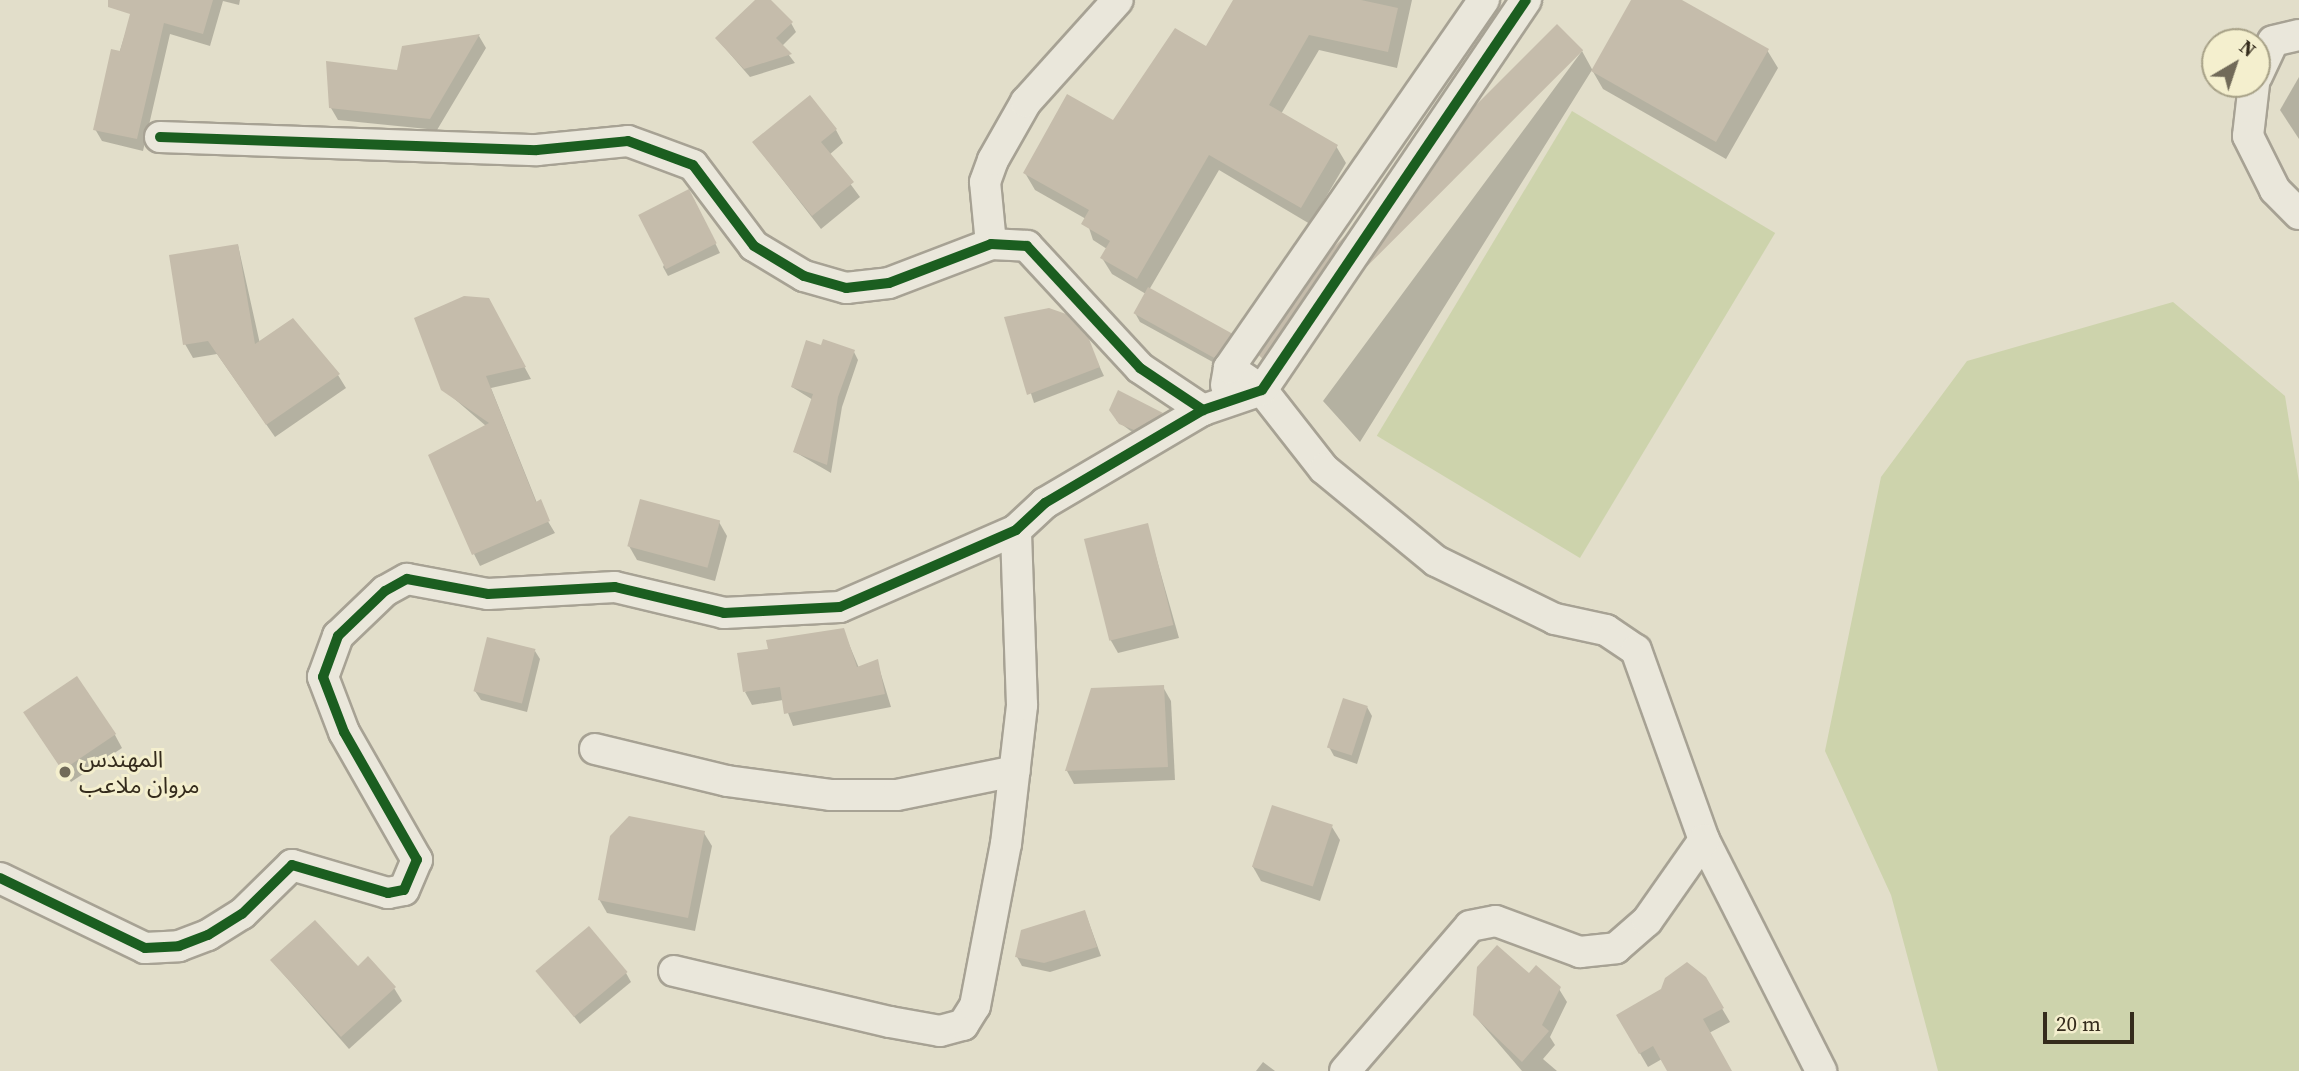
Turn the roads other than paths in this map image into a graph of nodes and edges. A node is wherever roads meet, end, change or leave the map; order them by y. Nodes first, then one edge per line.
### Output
1 (1118, 0) edge
2 (1484, 0) edge
3 (1526, 0) edge
4 (2299, 35) edge
5 (2271, 45) edge
6 (2252, 98) edge
7 (160, 137) dead end
8 (1357, 186) junction
9 (1391, 205) junction
10 (2299, 214) edge
11 (991, 244) junction
12 (1229, 368) junction
13 (1262, 390) junction
14 (1212, 406) junction
15 (1016, 530) junction
16 (595, 749) dead end
17 (1014, 771) junction
18 (1704, 841) junction
19 (0, 878) edge
20 (674, 971) dead end
21 (1345, 1071) edge
22 (1821, 1071) edge

1 - 11 street
2 - 8 street
3 - 9 street
4 - 5 street
6 - 10 street
7 - 11 street
8 - 9 street
8 - 12 street
9 - 13 street
11 - 14 street
12 - 13 street
12 - 14 street
13 - 14 street
13 - 18 street
14 - 15 street
15 - 17 street
15 - 19 street
16 - 17 street
17 - 20 street
18 - 21 street
18 - 22 street

